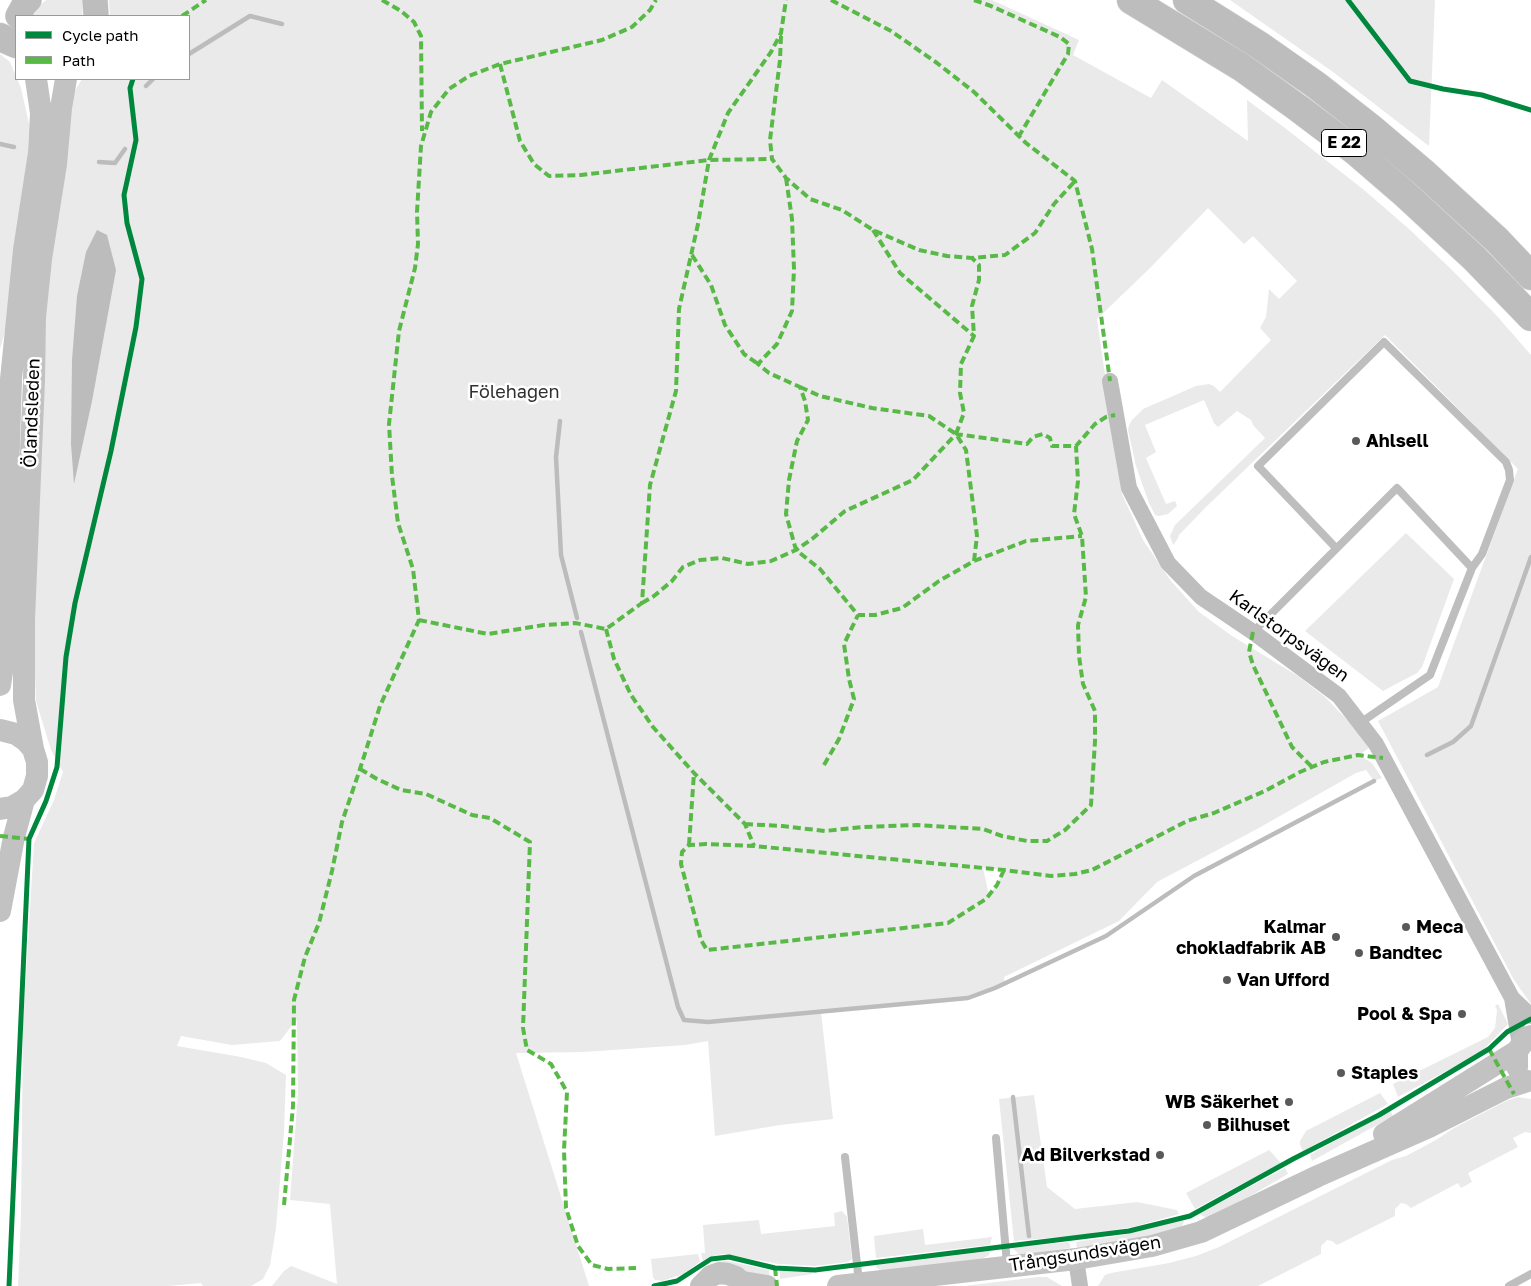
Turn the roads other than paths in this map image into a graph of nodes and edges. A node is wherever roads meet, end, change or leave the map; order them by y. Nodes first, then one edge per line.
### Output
1 (29, 0) edge
2 (95, 0) edge
3 (1131, 0) edge
4 (1187, 0) edge
5 (19, 15) edge
6 (96, 15) edge
7 (0, 37) edge
8 (15, 44) edge
9 (36, 80) edge
10 (66, 80) edge
11 (1531, 276) edge
12 (1531, 316) edge
13 (5, 379) edge
14 (34, 380) junction
15 (1110, 381) dead end
16 (1336, 548) junction
17 (1472, 568) junction
18 (1253, 632) junction
19 (0, 685) edge
20 (1360, 723) junction
21 (0, 730) edge
22 (33, 749) junction
23 (12, 806) edge
24 (0, 911) edge
25 (1512, 998) junction
26 (1531, 1016) edge
27 (1523, 1044) edge
28 (1530, 1081) edge
29 (996, 1138) dead end
30 (845, 1156) dead end
31 (1318, 1176) junction
32 (1076, 1259) junction
33 (1007, 1266) junction
34 (1531, 1274) edge
35 (744, 1284) edge
36 (849, 1285) edge
37 (701, 1286) edge
38 (767, 1286) edge
39 (1080, 1286) edge
40 (1510, 1286) edge

1 - 5 main road
2 - 6 main road
3 - 12 highway, E 22
4 - 11 highway, E 22
7 - 8 highway
9 - 13 main road, Ölandsleden
10 - 14 main road, Ölandsleden
13 - 14 street
13 - 19 main road, Ölandsleden
14 - 22 main road, Ölandsleden
15 - 18 street, Karlstorpsvägen
16 - 17 lane
16 - 17 lane
16 - 18 lane
17 - 20 lane
18 - 20 street, Karlstorpsvägen
20 - 25 street, Karlstorpsvägen
21 - 22 main road
22 - 23 main road, Ölandsleden
23 - 24 main road, Ölandsleden
25 - 26 street, Karlstorpsvägen
25 - 27 street, Karlstorpsvägen
27 - 28 main road
27 - 31 main road, Trångsundsvägen
28 - 31 main road, Trångsundsvägen
29 - 33 lane
30 - 36 lane
31 - 32 main road, Trångsundsvägen
32 - 33 main road, Trångsundsvägen
32 - 39 street
33 - 36 main road, Trångsundsvägen
34 - 40 lane
35 - 37 main road
35 - 38 main road

